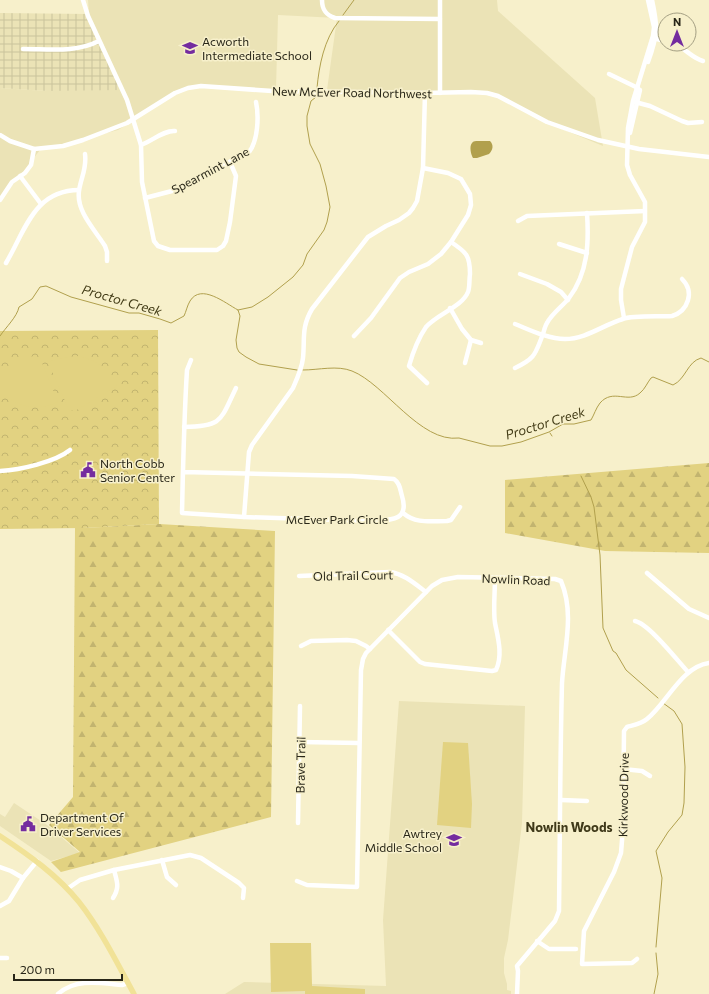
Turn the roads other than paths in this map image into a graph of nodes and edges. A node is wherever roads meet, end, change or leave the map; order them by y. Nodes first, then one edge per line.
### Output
1 (83, 0) edge
2 (322, 0) edge
3 (440, 0) edge
4 (648, 0) edge
5 (652, 0) edge
6 (440, 19) junction
7 (654, 39) junction
8 (657, 40) edge
9 (100, 41) junction
10 (23, 49) dead end
11 (687, 52) edge
12 (703, 61) dead end
13 (609, 74) dead end
14 (638, 88) junction
15 (440, 92) junction
16 (425, 93) junction
17 (256, 102) dead end
18 (635, 102) junction
19 (133, 120) junction
20 (702, 122) dead end
21 (175, 131) dead end
22 (0, 135) edge
23 (141, 145) junction
24 (627, 146) junction
25 (34, 149) junction
26 (85, 154) dead end
27 (709, 157) edge
28 (230, 162) junction
29 (423, 168) junction
30 (20, 176) junction
31 (79, 190) junction
32 (145, 198) junction
33 (0, 200) edge
34 (40, 204) junction
35 (645, 211) junction
36 (588, 213) junction
37 (518, 221) dead end
38 (451, 242) junction
39 (559, 244) dead end
40 (587, 253) junction
41 (107, 261) dead end
42 (6, 263) dead end
43 (520, 274) dead end
44 (682, 280) dead end
45 (568, 300) junction
46 (450, 308) junction
47 (624, 318) junction
48 (515, 324) dead end
49 (543, 334) junction
50 (354, 336) dead end
51 (472, 340) junction
52 (481, 343) dead end
53 (191, 360) dead end
54 (465, 363) dead end
55 (515, 368) dead end
56 (427, 383) dead end
57 (236, 388) dead end
58 (184, 428) junction
59 (70, 450) dead end
60 (0, 471) edge
61 (182, 472) junction
62 (247, 474) junction
63 (460, 507) dead end
64 (403, 513) junction
65 (244, 517) junction
66 (647, 573) dead end
67 (299, 576) dead end
68 (496, 578) junction
69 (426, 592) junction
70 (709, 618) edge
71 (635, 621) dead end
72 (388, 630) junction
73 (301, 646) dead end
74 (370, 649) junction
75 (709, 663) edge
76 (688, 672) junction
77 (300, 706) dead end
78 (300, 742) junction
79 (360, 743) junction
80 (623, 769) junction
81 (650, 776) dead end
82 (561, 800) junction
83 (588, 801) dead end
84 (298, 823) dead end
85 (0, 836) edge
86 (162, 860) junction
87 (37, 861) junction
88 (0, 867) edge
89 (114, 870) junction
90 (23, 878) junction
91 (297, 881) dead end
92 (176, 885) dead end
93 (67, 889) junction
94 (113, 898) dead end
95 (243, 898) dead end
96 (0, 906) edge
97 (537, 941) junction
98 (576, 949) dead end
99 (0, 958) edge
100 (7, 958) dead end
101 (637, 959) dead end
102 (128, 983) junction
103 (58, 994) edge
104 (134, 994) edge
105 (517, 994) edge

1 - 9 street
2 - 6 street
3 - 6 street
4 - 7 street
5 - 7 street
6 - 15 street
7 - 8 street
7 - 14 street
9 - 10 street
9 - 19 street
11 - 12 street
13 - 14 street
14 - 18 street
15 - 16 street, New McEver Road Northwest
15 - 24 street, New McEver Road Northwest
16 - 19 street, New McEver Road Northwest
16 - 29 street
17 - 28 street, Spearmint Lane
18 - 20 street
18 - 24 street
19 - 23 street
19 - 25 street, New McEver Road Northwest
21 - 23 street
22 - 25 street, New McEver Road Northwest
23 - 32 street
24 - 27 street, New McEver Road Northwest
24 - 35 street
25 - 30 street
26 - 31 street
28 - 32 street, Spearmint Lane
28 - 32 street
29 - 38 street
29 - 62 street
30 - 33 street
30 - 34 street
31 - 34 street
31 - 41 street
34 - 42 street
35 - 36 street
35 - 47 street
36 - 37 street
36 - 40 street
38 - 46 street
38 - 50 street
39 - 40 street
40 - 45 street
43 - 45 street
44 - 47 street
45 - 49 street
46 - 51 street
46 - 56 street
47 - 49 street
48 - 49 street
49 - 55 street
51 - 52 street
51 - 54 street
53 - 58 street, McEver Park Circle
57 - 58 street
58 - 61 street, McEver Park Circle
59 - 60 street
61 - 62 street, McEver Park Circle
61 - 65 street, McEver Park Circle
62 - 64 street, McEver Park Circle
62 - 65 street
63 - 64 street
64 - 65 street, McEver Park Circle
66 - 70 street
67 - 69 street, Old Trail Court
68 - 69 street, Nowlin Road
68 - 72 street
68 - 82 street, Nowlin Road
69 - 72 street, Nowlin Road
71 - 76 street
72 - 74 street, Nowlin Road
73 - 74 street
74 - 79 street, Nowlin Road
75 - 76 street
76 - 80 street, Kirkwood Drive
77 - 78 street, Brave Trail
78 - 79 street
78 - 84 street, Brave Trail
79 - 91 street, Nowlin Road
80 - 81 street
80 - 101 street, Kirkwood Drive
82 - 83 street
82 - 97 street, Nowlin Road
85 - 87 main road
86 - 89 street
86 - 92 street
86 - 95 street
87 - 90 street
87 - 93 main road
88 - 90 street
89 - 93 street
89 - 94 street
90 - 96 street
93 - 102 main road
97 - 98 street
97 - 105 street, Nowlin Road
99 - 100 street
102 - 103 street
102 - 104 main road

